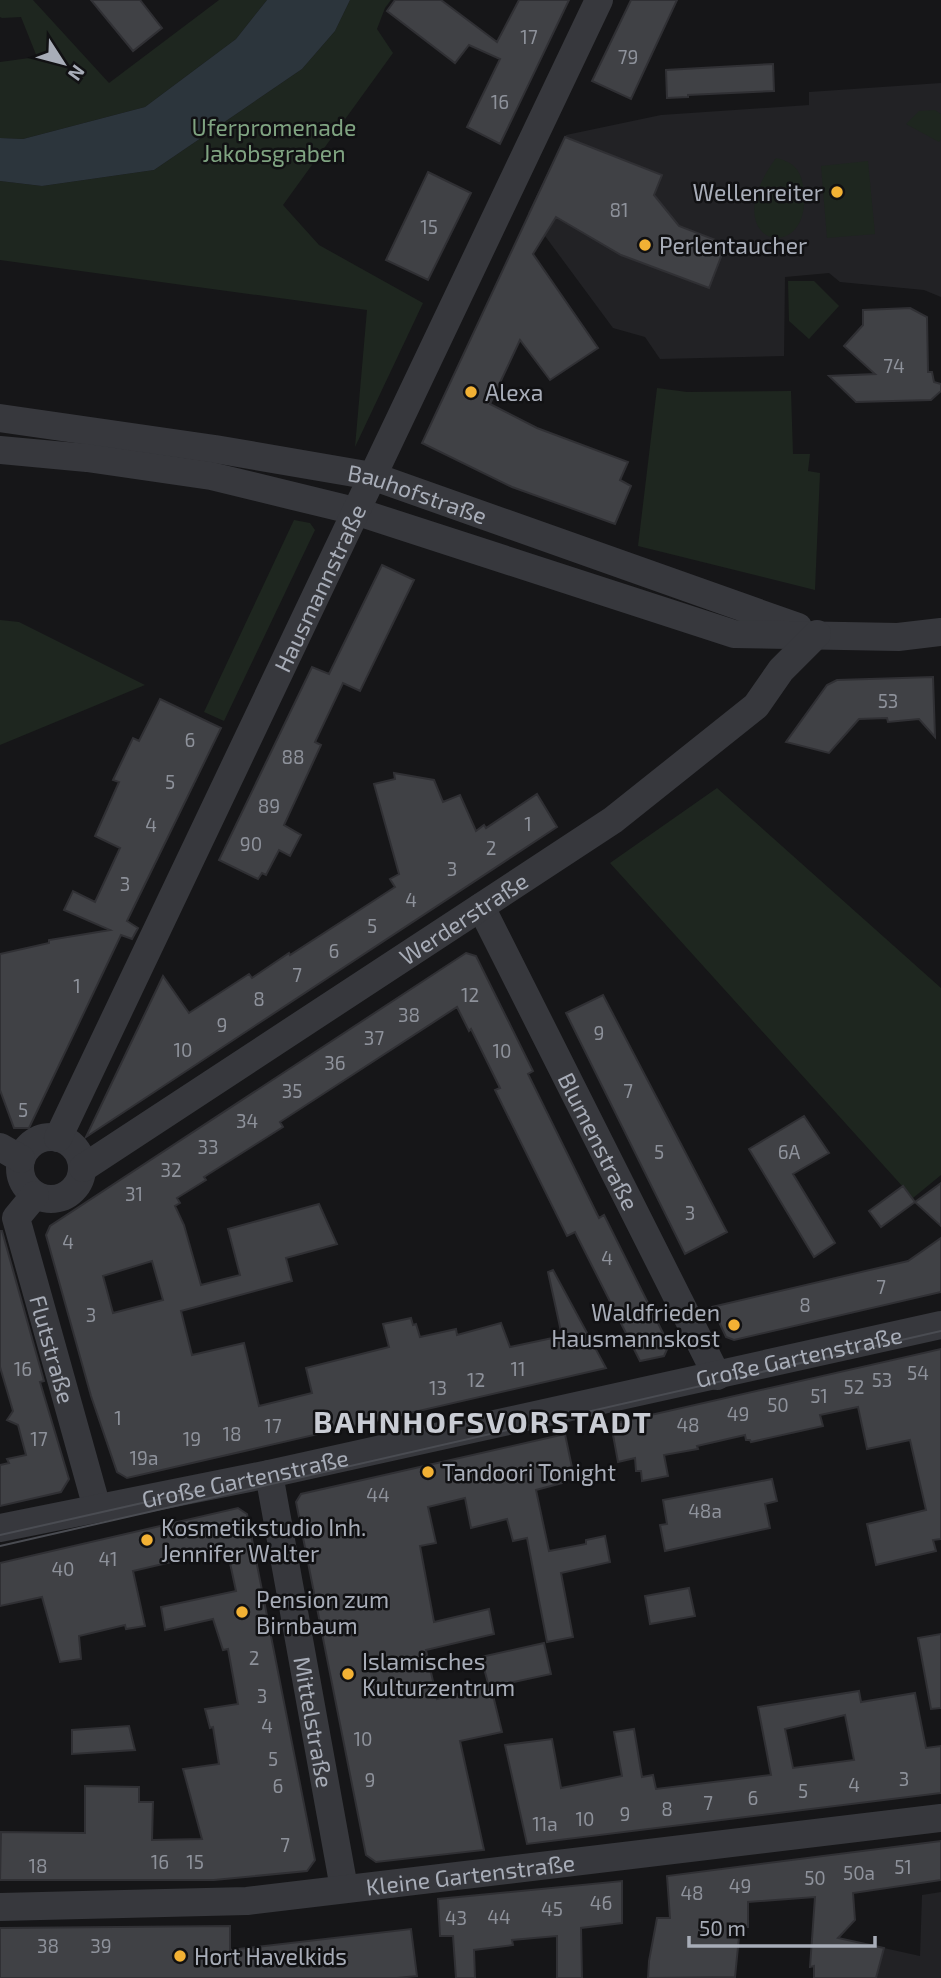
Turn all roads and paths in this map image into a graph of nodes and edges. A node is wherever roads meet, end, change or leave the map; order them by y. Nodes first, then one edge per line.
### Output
1 (598, 0) edge
2 (0, 418) edge
3 (0, 450) edge
4 (372, 476) junction
5 (355, 511) junction
6 (941, 632) edge
7 (817, 634) junction
8 (481, 907) junction
9 (58, 1138) junction
10 (11, 1153) edge
11 (83, 1168) junction
12 (35, 1195) junction
13 (8, 1221) edge
14 (941, 1325) edge
15 (717, 1376) junction
16 (270, 1474) junction
17 (97, 1508) junction
18 (0, 1528) edge
19 (941, 1818) edge
20 (344, 1888) junction
21 (0, 1907) edge

1 - 4 street, Hausmannstraße
2 - 4 street, Bauhofstraße
3 - 5 street, Bauhofstraße
4 - 5 street, Hausmannstraße
4 - 7 street, Bauhofstraße
5 - 7 street, Bauhofstraße
5 - 9 street, Hausmannstraße
6 - 7 street, Bauhofstraße
7 - 8 street, Werderstraße
8 - 11 street, Werderstraße
8 - 15 street, Blumenstraße
9 - 10 street
9 - 11 street
10 - 12 street
11 - 12 street, Werderstraße
12 - 13 street, Flutstraße
13 - 17 street, Flutstraße
14 - 15 street, Große Gartenstraße
15 - 16 street, Große Gartenstraße
16 - 17 street, Große Gartenstraße
16 - 20 street, Mittelstraße
17 - 18 street, Große Gartenstraße
19 - 20 street, Kleine Gartenstraße
20 - 21 street, Kleine Gartenstraße

